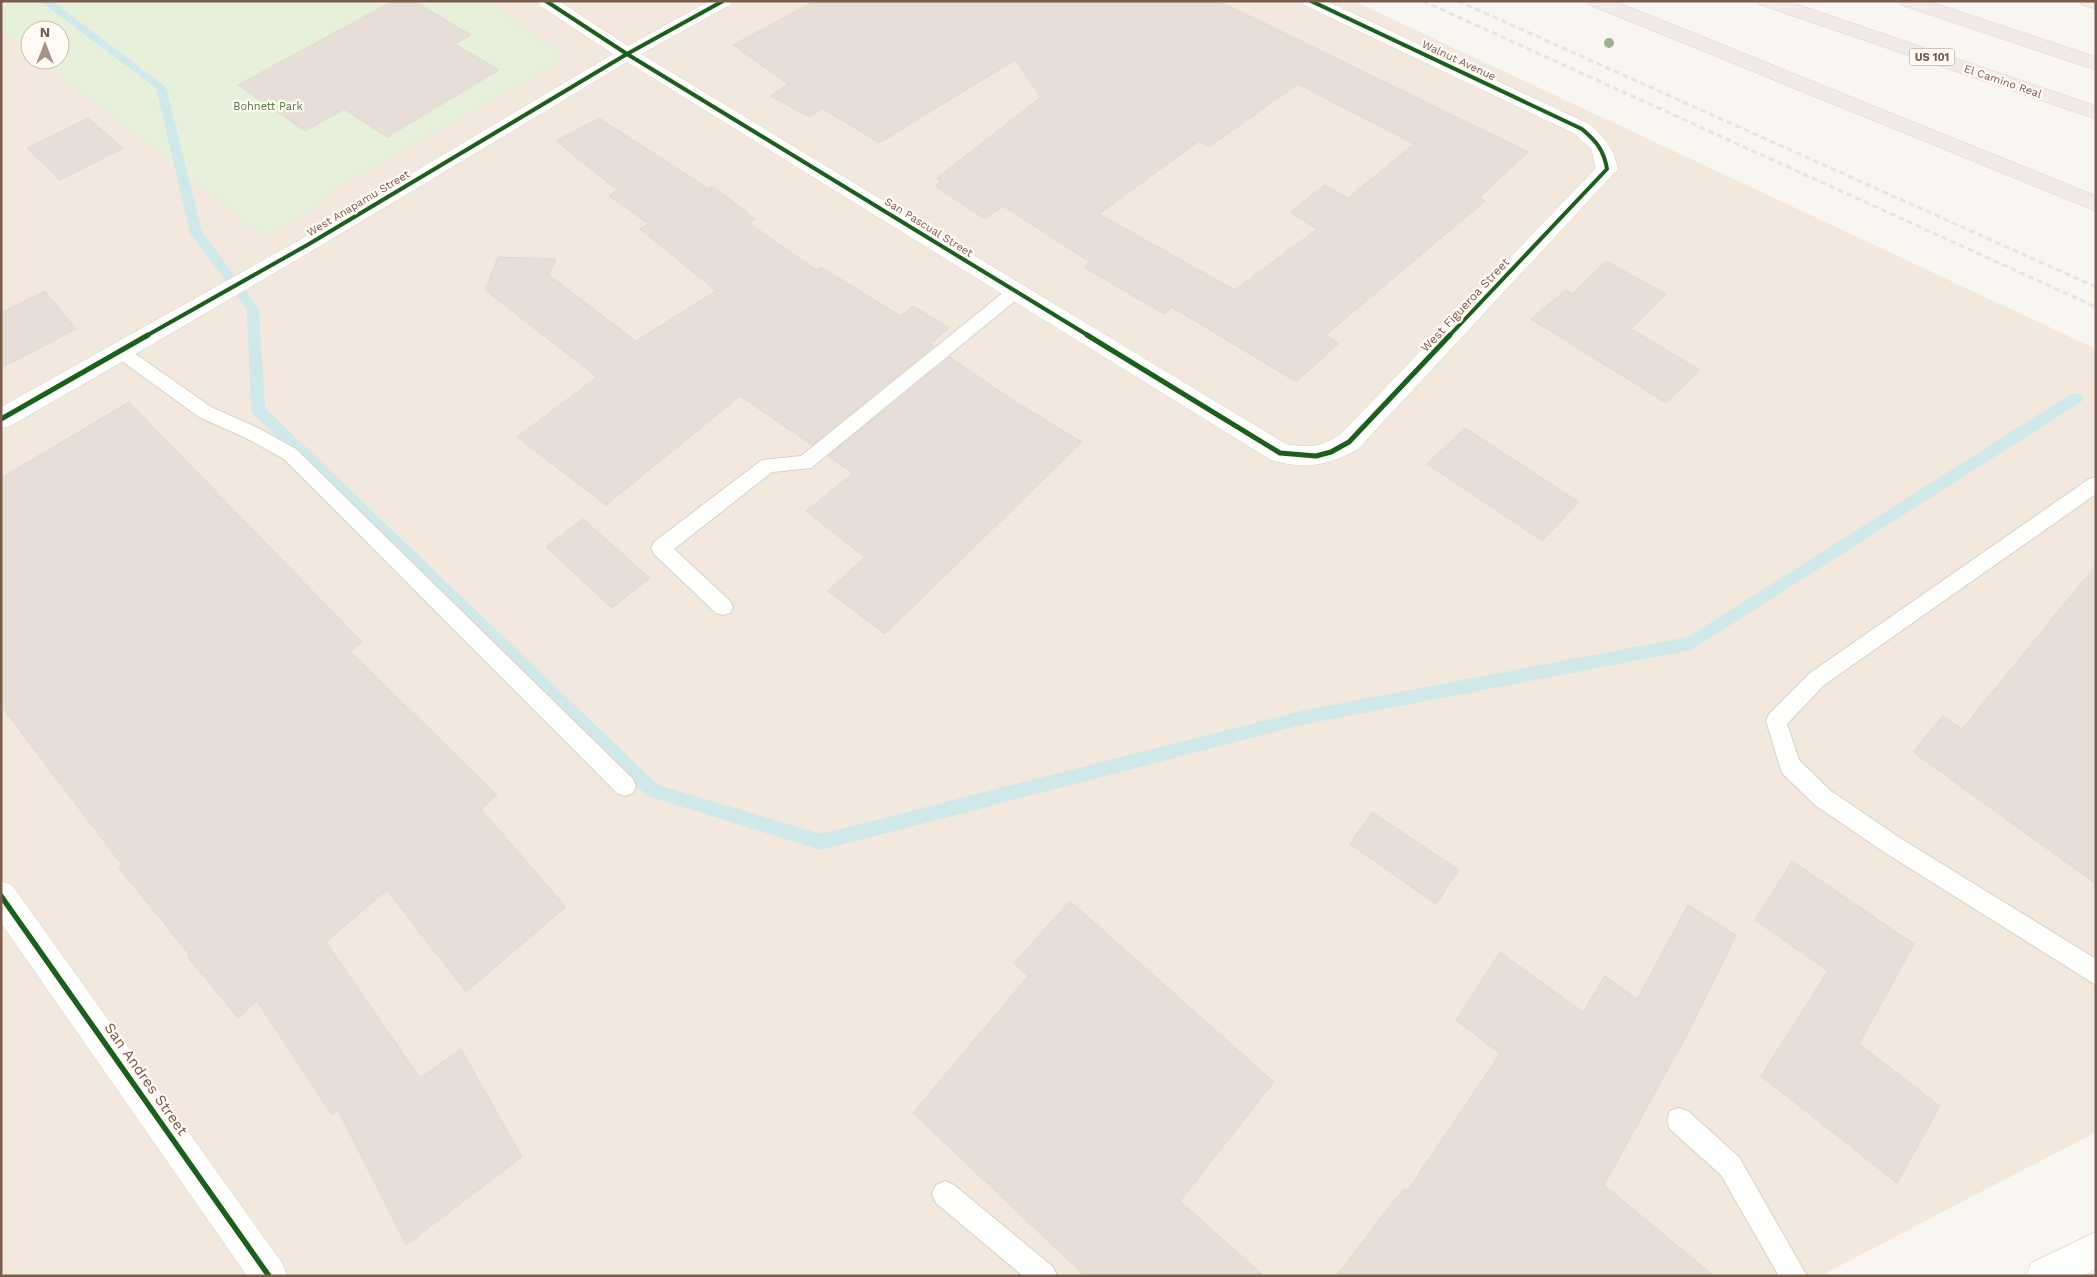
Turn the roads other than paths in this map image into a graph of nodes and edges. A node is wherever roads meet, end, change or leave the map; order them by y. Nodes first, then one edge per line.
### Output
1 (546, 1) edge
2 (723, 1) edge
3 (1311, 1) edge
4 (1597, 1) edge
5 (1768, 1) edge
6 (1909, 1) edge
7 (2089, 1) edge
8 (2096, 3) edge
9 (627, 54) junction
10 (2096, 64) edge
11 (2096, 113) edge
12 (1596, 141) joint
13 (2096, 204) edge
14 (1015, 292) junction
15 (121, 352) junction
16 (1, 419) edge
17 (1306, 458) joint
18 (2096, 484) edge
19 (723, 608) dead end
20 (625, 786) dead end
21 (1, 896) edge
22 (2096, 973) edge
23 (1679, 1120) dead end
24 (945, 1194) dead end
25 (2096, 1250) edge
26 (269, 1276) edge
27 (1044, 1276) edge
28 (1794, 1276) edge
29 (2044, 1276) edge

1 - 9 street, San Pascual Street
2 - 9 street, West Anapamu Street
3 - 12 street, Walnut Avenue
4 - 13 highway
5 - 11 highway, El Camino Real / US 101
6 - 10 highway
7 - 8 highway
9 - 14 street, San Pascual Street
9 - 15 street, West Anapamu Street
12 - 17 street, West Figueroa Street
14 - 17 street, San Pascual Street
14 - 19 lane
15 - 16 street, West Anapamu Street
15 - 20 lane
18 - 22 lane
21 - 26 street, San Andres Street
23 - 28 lane
24 - 27 lane
25 - 29 street

